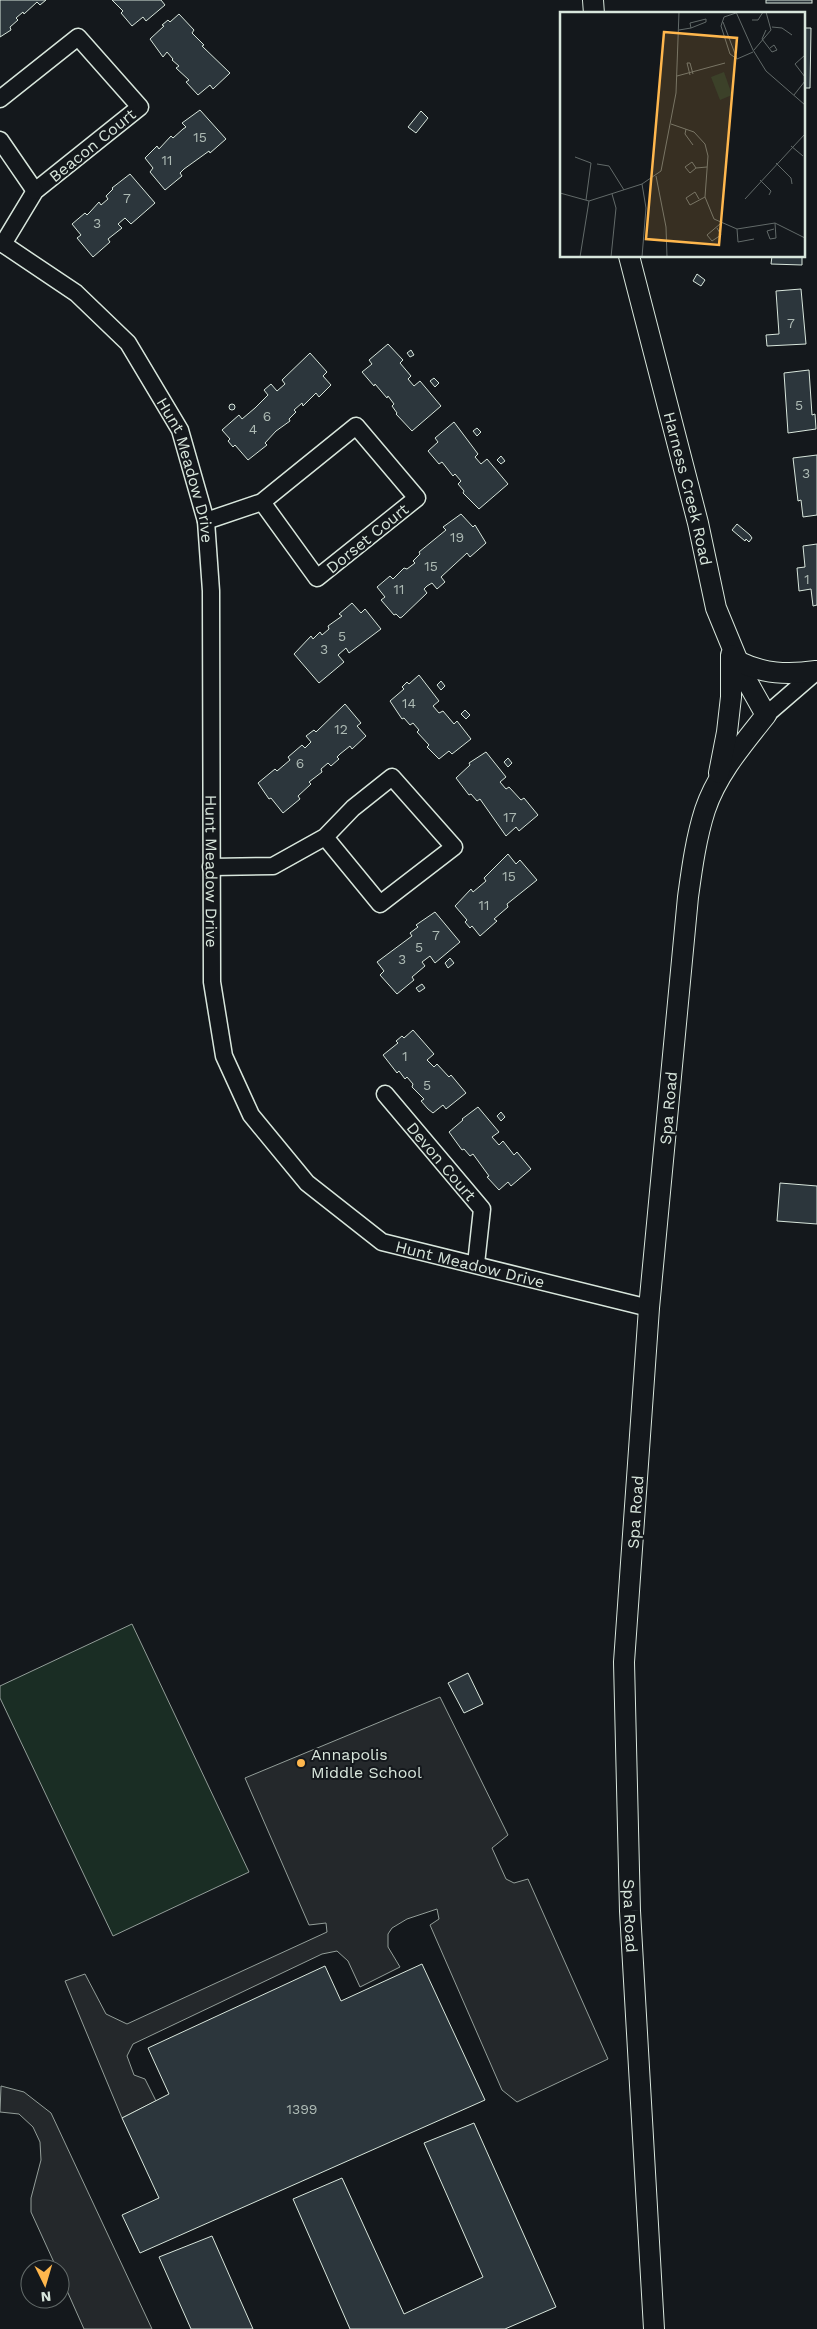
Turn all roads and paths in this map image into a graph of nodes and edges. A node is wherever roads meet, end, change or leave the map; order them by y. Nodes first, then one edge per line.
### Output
1 (0, 99) edge
2 (0, 140) edge
3 (35, 191) junction
4 (2, 243) edge
5 (629, 258) edge
6 (262, 502) junction
7 (206, 521) junction
8 (734, 655) junction
9 (817, 671) edge
10 (766, 715) junction
11 (717, 785) junction
12 (325, 837) junction
13 (211, 867) junction
14 (385, 1094) dead end
15 (476, 1264) junction
16 (649, 1308) junction
17 (654, 2329) edge

1 - 3 street, Beacon Court
2 - 3 street, Beacon Court
3 - 4 street, Beacon Court
4 - 7 street, Hunt Meadow Drive
5 - 8 street, Harness Creek Road
6 - 6 street, Dorset Court
6 - 7 street, Dorset Court
7 - 13 street, Hunt Meadow Drive
8 - 9 street
8 - 10 street, Harness Creek Road
8 - 11 street
9 - 10 street
10 - 11 street, Spa Road
11 - 16 street, Spa Road
12 - 12 street
12 - 13 street
13 - 15 street, Hunt Meadow Drive
14 - 15 street, Devon Court
15 - 16 street, Hunt Meadow Drive
16 - 17 street, Spa Road

